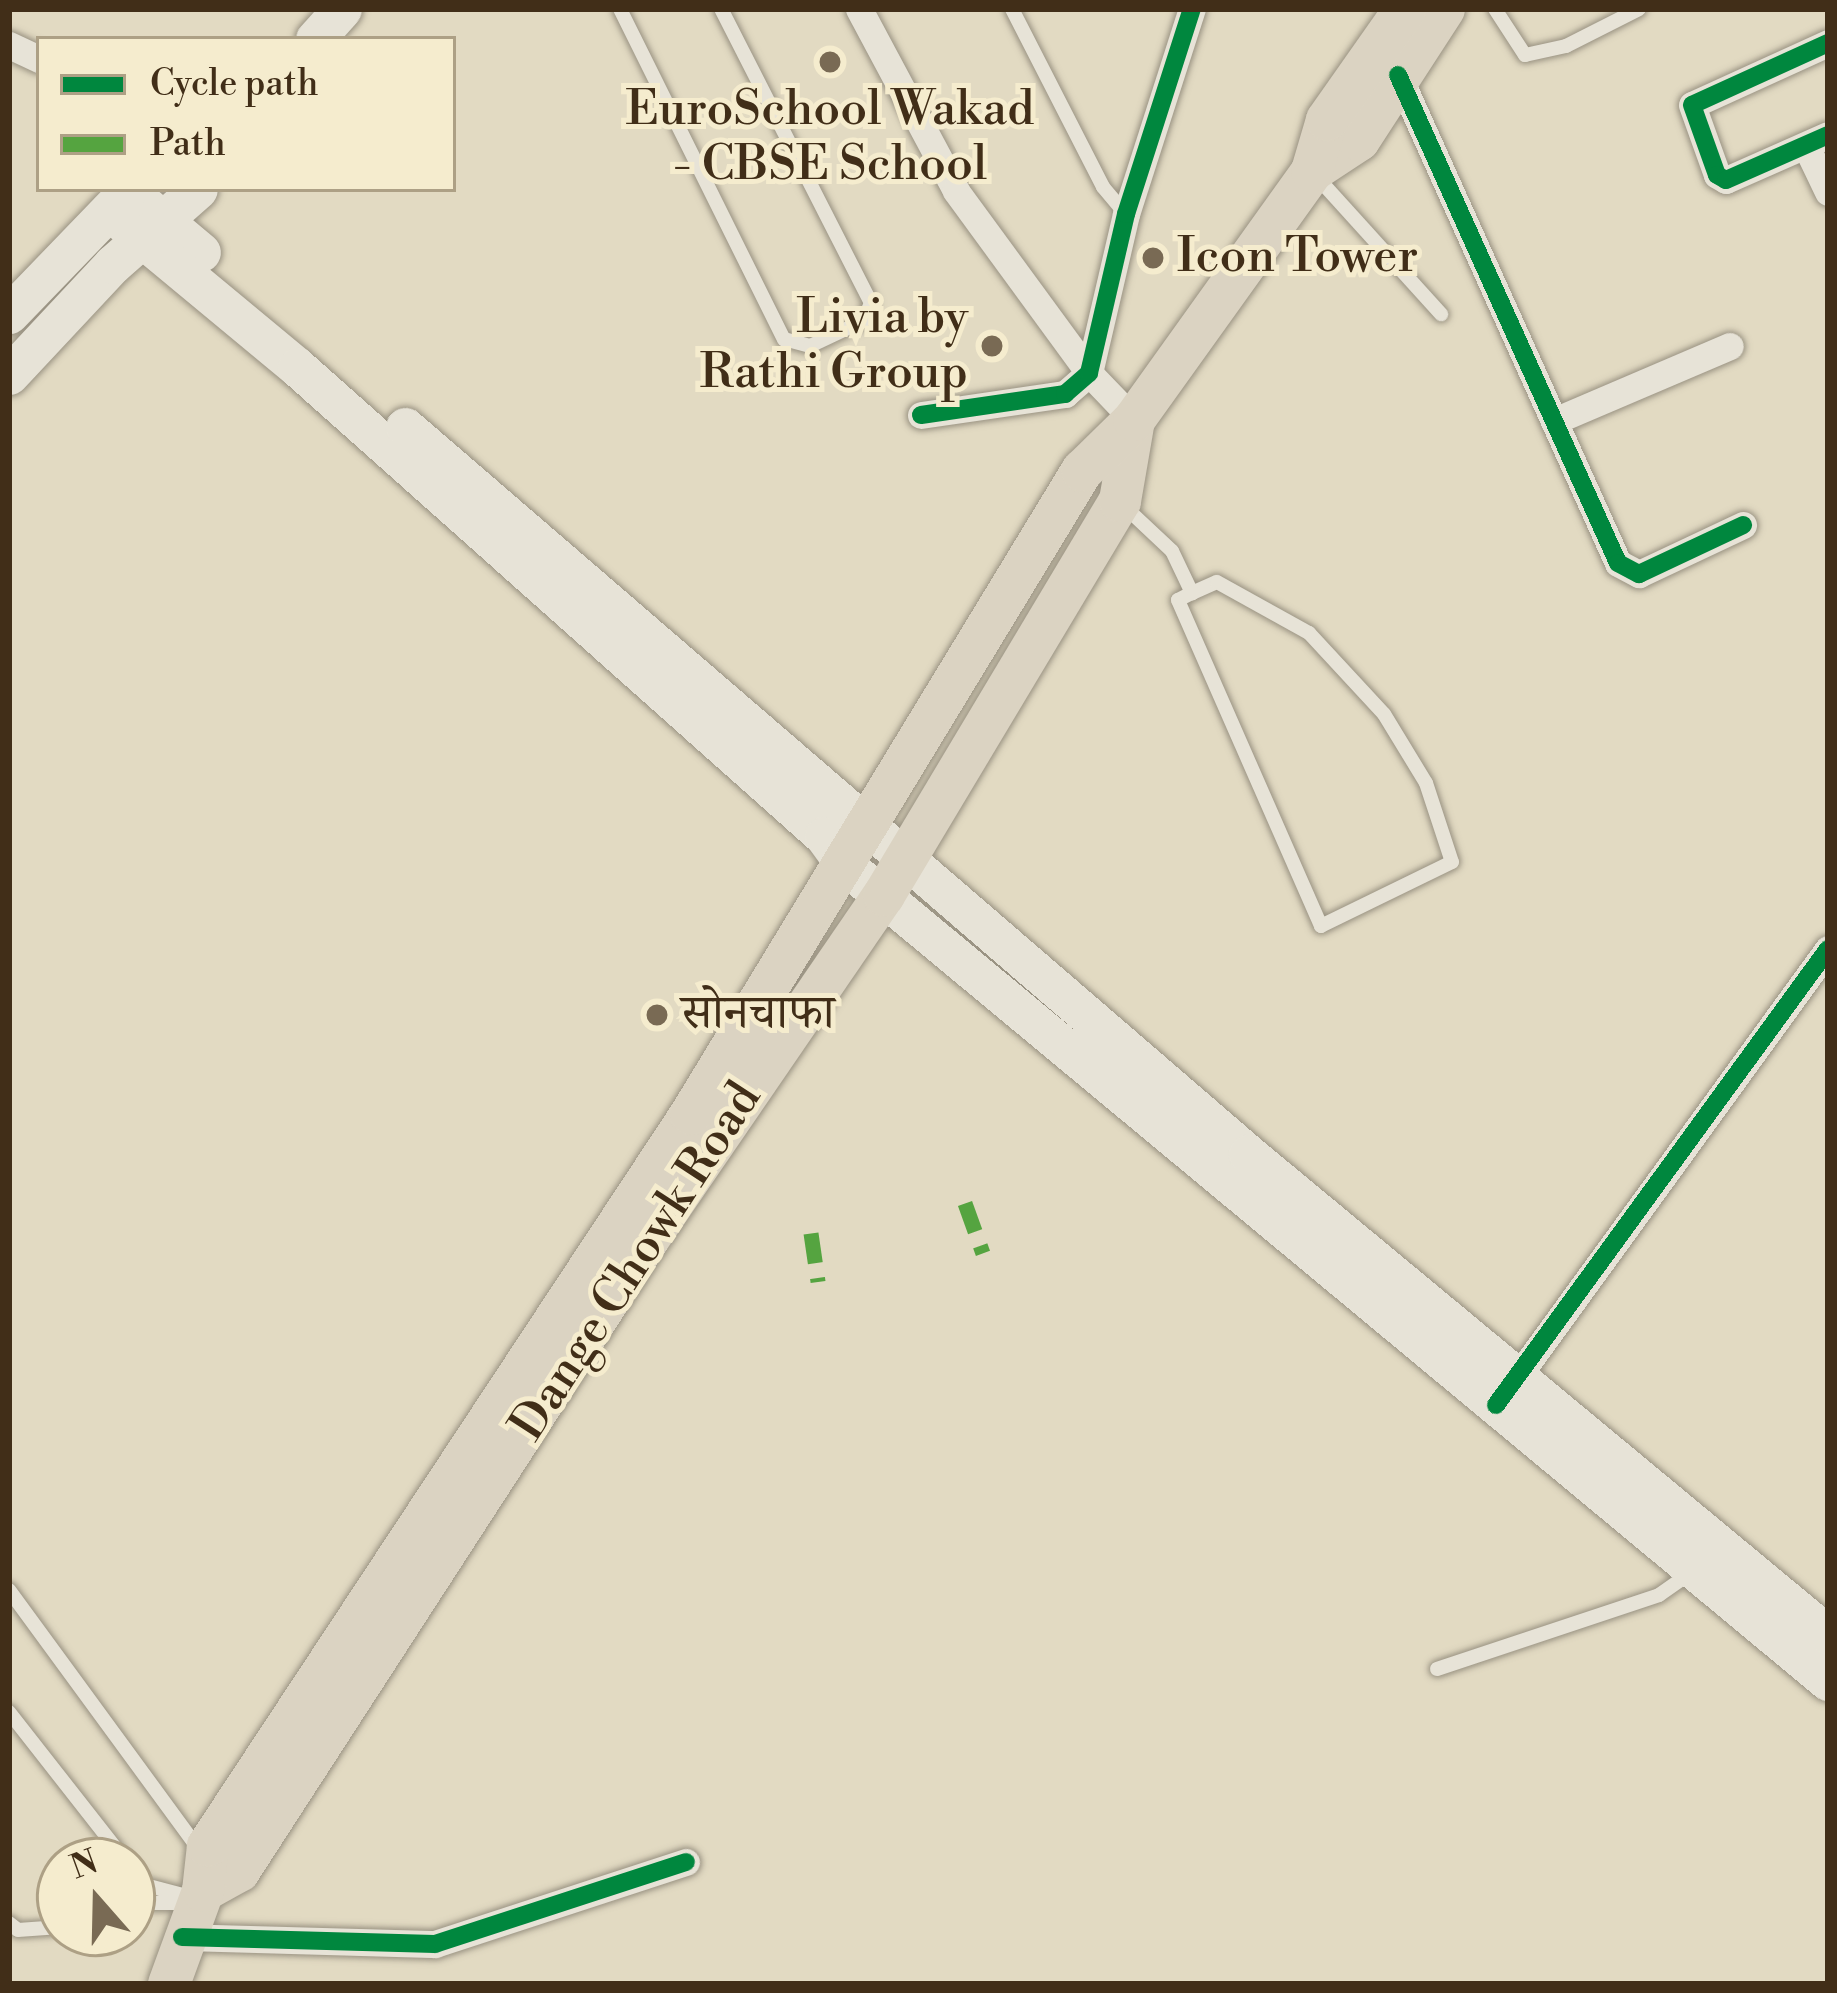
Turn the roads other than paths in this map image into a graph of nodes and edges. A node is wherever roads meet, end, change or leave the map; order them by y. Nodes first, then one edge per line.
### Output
1 (620, 9) edge
2 (721, 9) edge
3 (859, 9) edge
4 (1012, 9) edge
5 (1192, 9) edge
6 (1405, 9) edge
7 (1444, 9) edge
8 (1495, 9) edge
9 (1639, 9) edge
10 (1828, 43) edge
11 (1398, 75) junction
12 (1817, 141) edge
13 (1312, 171) junction
14 (194, 192) edge
15 (1828, 192) edge
16 (122, 197) edge
17 (1126, 214) junction
18 (152, 227) junction
19 (9, 314) edge
20 (1441, 314) dead end
21 (1730, 346) dead end
22 (1089, 373) junction
23 (9, 375) edge
24 (921, 415) dead end
25 (1134, 420) junction
26 (1554, 422) junction
27 (1120, 501) junction
28 (1743, 525) dead end
29 (1192, 592) junction
30 (869, 826) junction
31 (905, 858) junction
32 (845, 865) junction
33 (884, 895) junction
34 (1828, 949) edge
35 (1237, 1168) junction
36 (1507, 1391) junction
37 (464, 1492) junction
38 (1694, 1570) junction
39 (9, 1590) edge
40 (1828, 1635) edge
41 (1437, 1670) dead end
42 (1828, 1681) edge
43 (9, 1712) edge
44 (107, 1837) edge
45 (686, 1862) dead end
46 (156, 1889) edge
47 (197, 1900) junction
48 (156, 1902) edge
49 (170, 1984) edge

1 - 2 lane
3 - 22 street
4 - 17 lane
5 - 17 street
6 - 13 main road, Dange Chowk Road
7 - 11 main road, Dange Chowk Road
8 - 9 lane
10 - 12 street
11 - 13 main road, Dange Chowk Road
11 - 26 street
12 - 15 street
13 - 20 lane
13 - 25 main road, Dange Chowk Road
14 - 18 main road
16 - 18 main road
16 - 19 main road
17 - 22 street
18 - 23 main road
18 - 30 main road
18 - 32 main road
21 - 26 street
22 - 24 street
22 - 25 street
25 - 27 main road, Dange Chowk Road
25 - 30 main road, Dange Chowk Road
26 - 28 street
27 - 29 lane
27 - 31 main road, Dange Chowk Road
29 - 29 lane
30 - 31 main road
30 - 32 main road, Dange Chowk Road
31 - 33 main road, Dange Chowk Road
31 - 35 main road
32 - 33 main road
32 - 37 main road, Dange Chowk Road
33 - 35 main road
33 - 37 main road, Dange Chowk Road
34 - 36 street
35 - 36 main road
36 - 38 main road
36 - 40 main road
37 - 47 main road, Dange Chowk Road
38 - 41 lane
38 - 42 main road
39 - 47 lane
43 - 44 lane
45 - 47 street
46 - 47 lane
47 - 48 lane
47 - 49 main road

